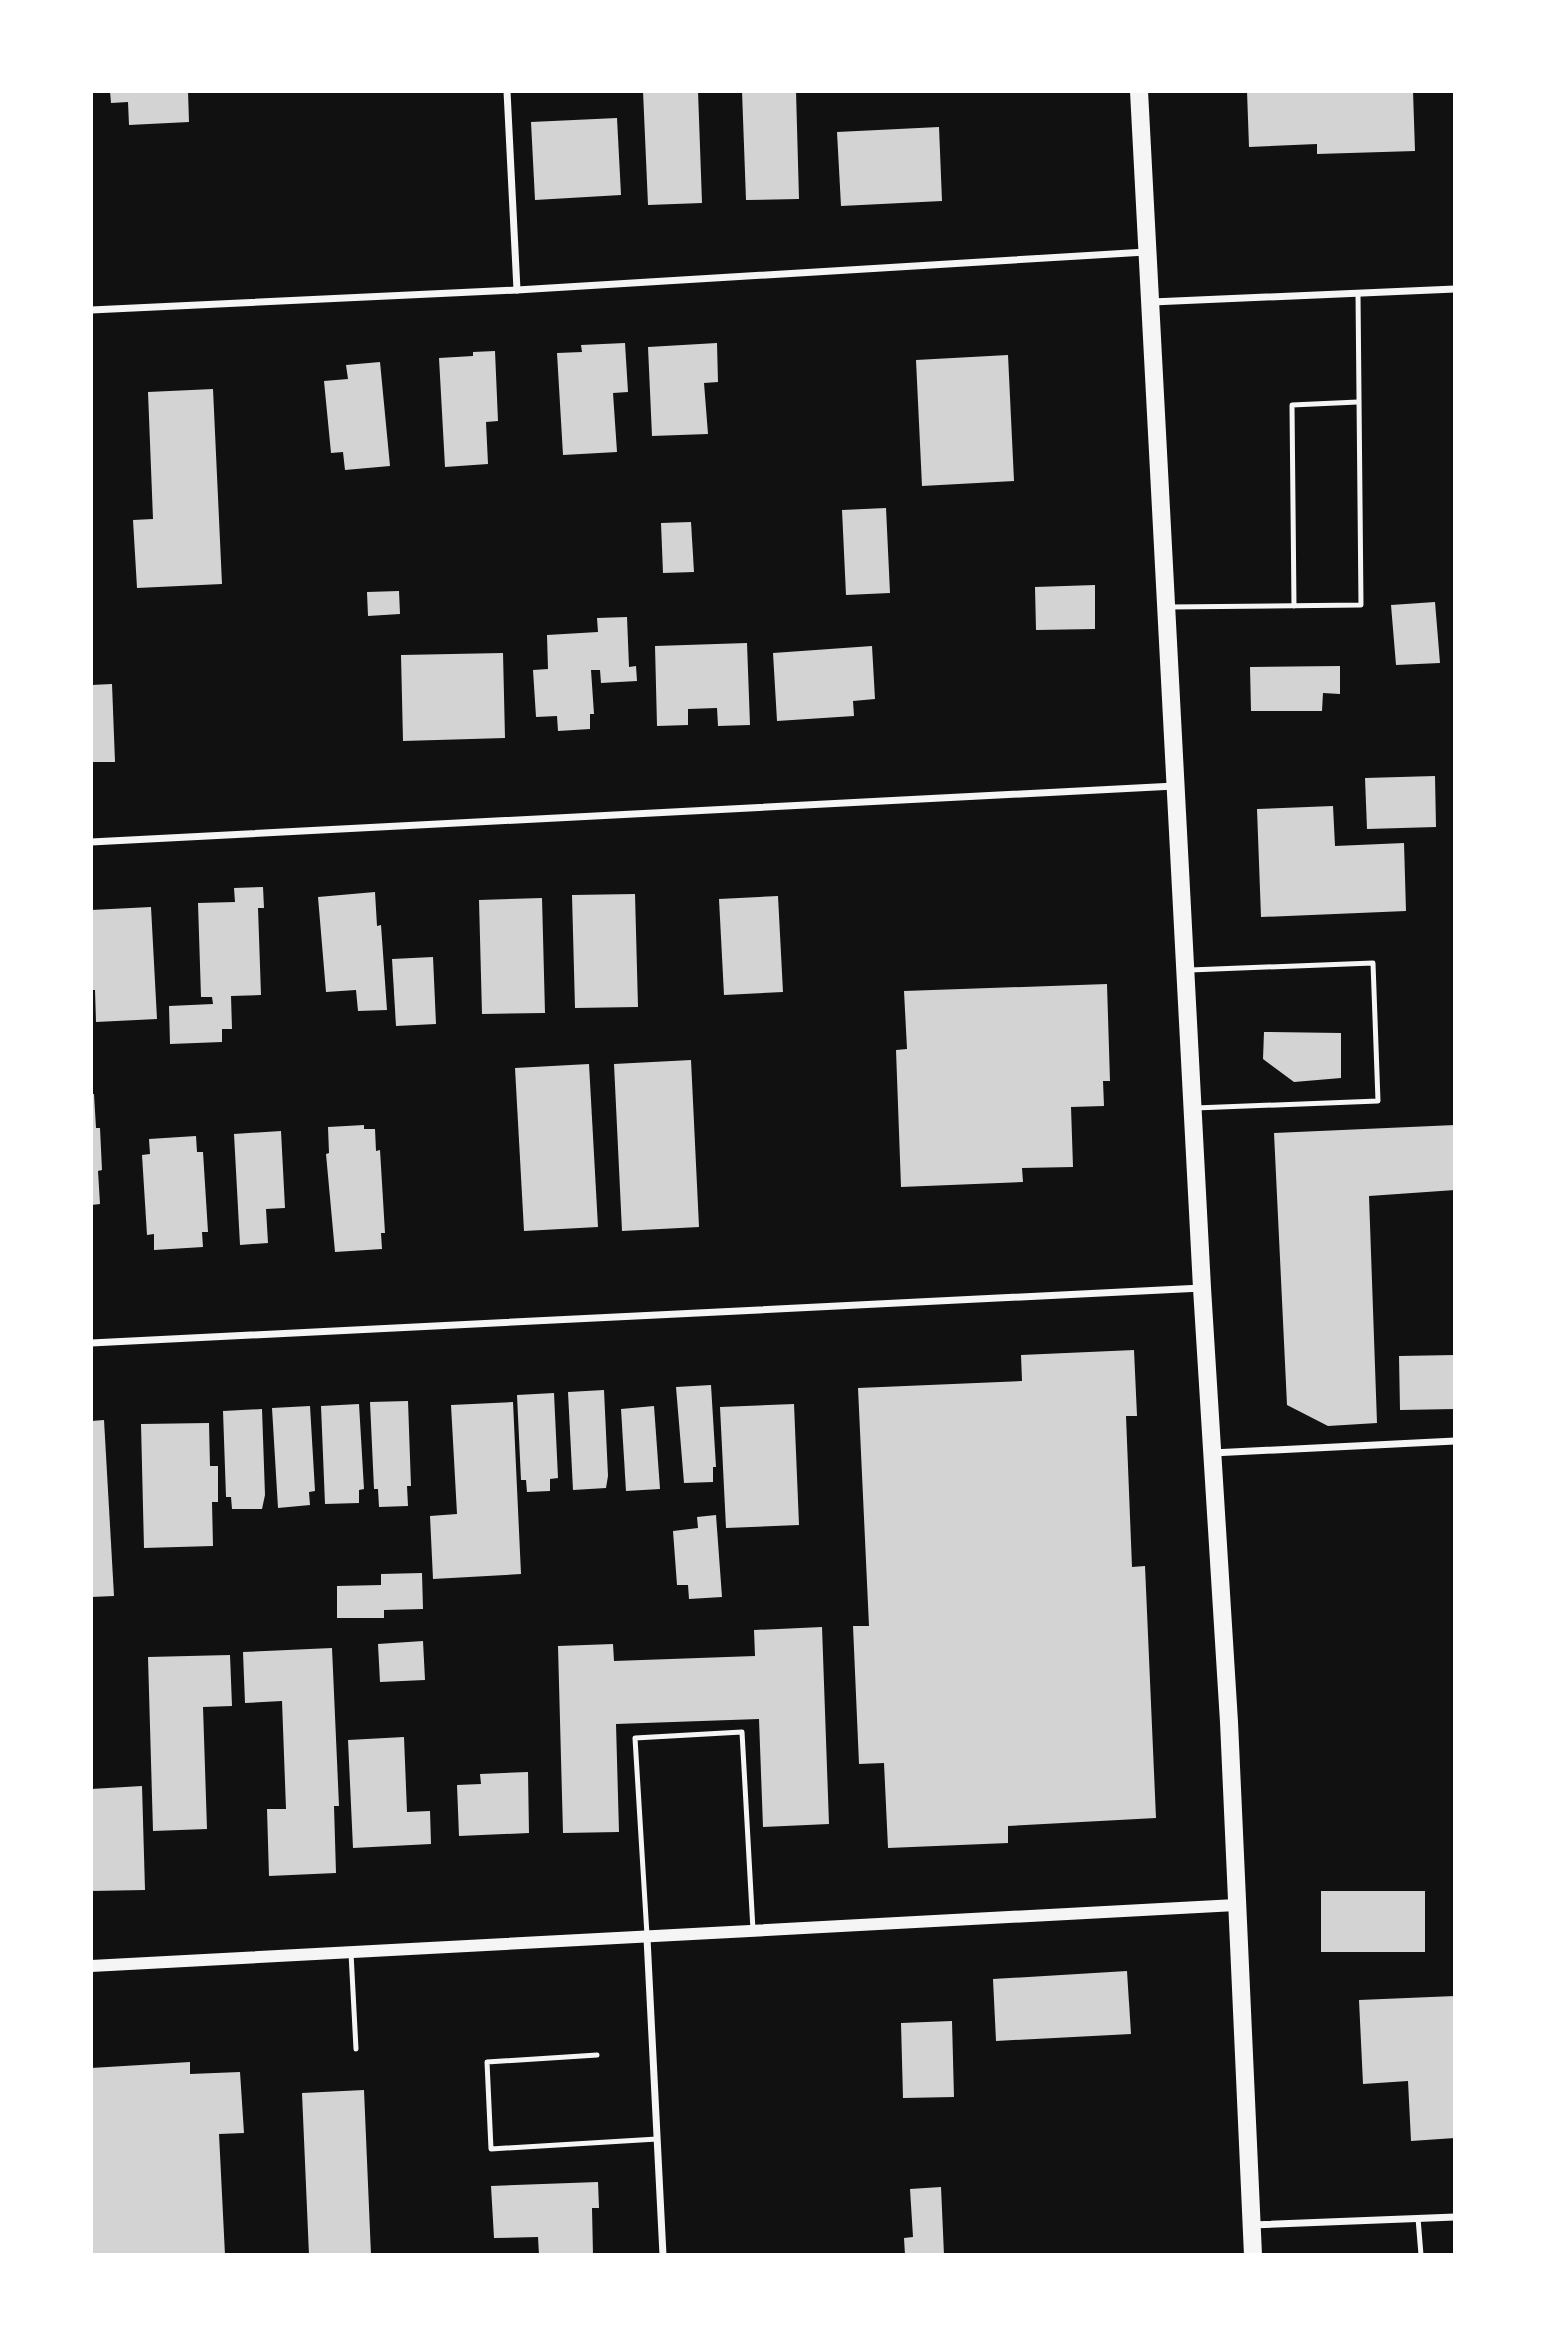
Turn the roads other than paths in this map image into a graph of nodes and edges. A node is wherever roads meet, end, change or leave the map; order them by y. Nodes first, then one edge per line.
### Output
1 (507, 91) edge
2 (1139, 91) edge
3 (1148, 252) junction
4 (1455, 289) edge
5 (517, 290) junction
6 (1358, 293) junction
7 (1151, 302) junction
8 (91, 310) edge
9 (1358, 401) junction
10 (1294, 606) junction
11 (1166, 607) junction
12 (1176, 785) junction
13 (91, 842) edge
14 (1185, 970) junction
15 (1192, 1108) junction
16 (1202, 1288) junction
17 (91, 1343) edge
18 (1455, 1441) edge
19 (1211, 1454) junction
20 (1236, 1905) junction
21 (753, 1931) junction
22 (647, 1938) junction
23 (351, 1952) junction
24 (91, 1966) edge
25 (356, 2049) dead end
26 (597, 2055) dead end
27 (657, 2139) junction
28 (1455, 2217) edge
29 (1418, 2218) junction
30 (1251, 2225) junction
31 (663, 2255) edge
32 (1252, 2255) edge
33 (1421, 2255) edge

1 - 5 street
2 - 3 main road
3 - 5 street
3 - 7 main road
4 - 6 street
5 - 8 street
6 - 7 street
6 - 9 lane
7 - 11 main road
9 - 10 lane
9 - 10 lane
10 - 11 lane
11 - 12 main road
12 - 13 street
12 - 14 main road
14 - 15 main road
14 - 15 lane
15 - 16 main road
16 - 17 street
16 - 19 main road
18 - 19 street
19 - 20 main road
20 - 21 street
20 - 30 main road
21 - 22 street
21 - 22 lane
22 - 23 street
22 - 27 street
23 - 24 street
23 - 25 lane
26 - 27 lane
27 - 31 street
28 - 29 street
29 - 30 street
29 - 33 lane
30 - 32 main road

